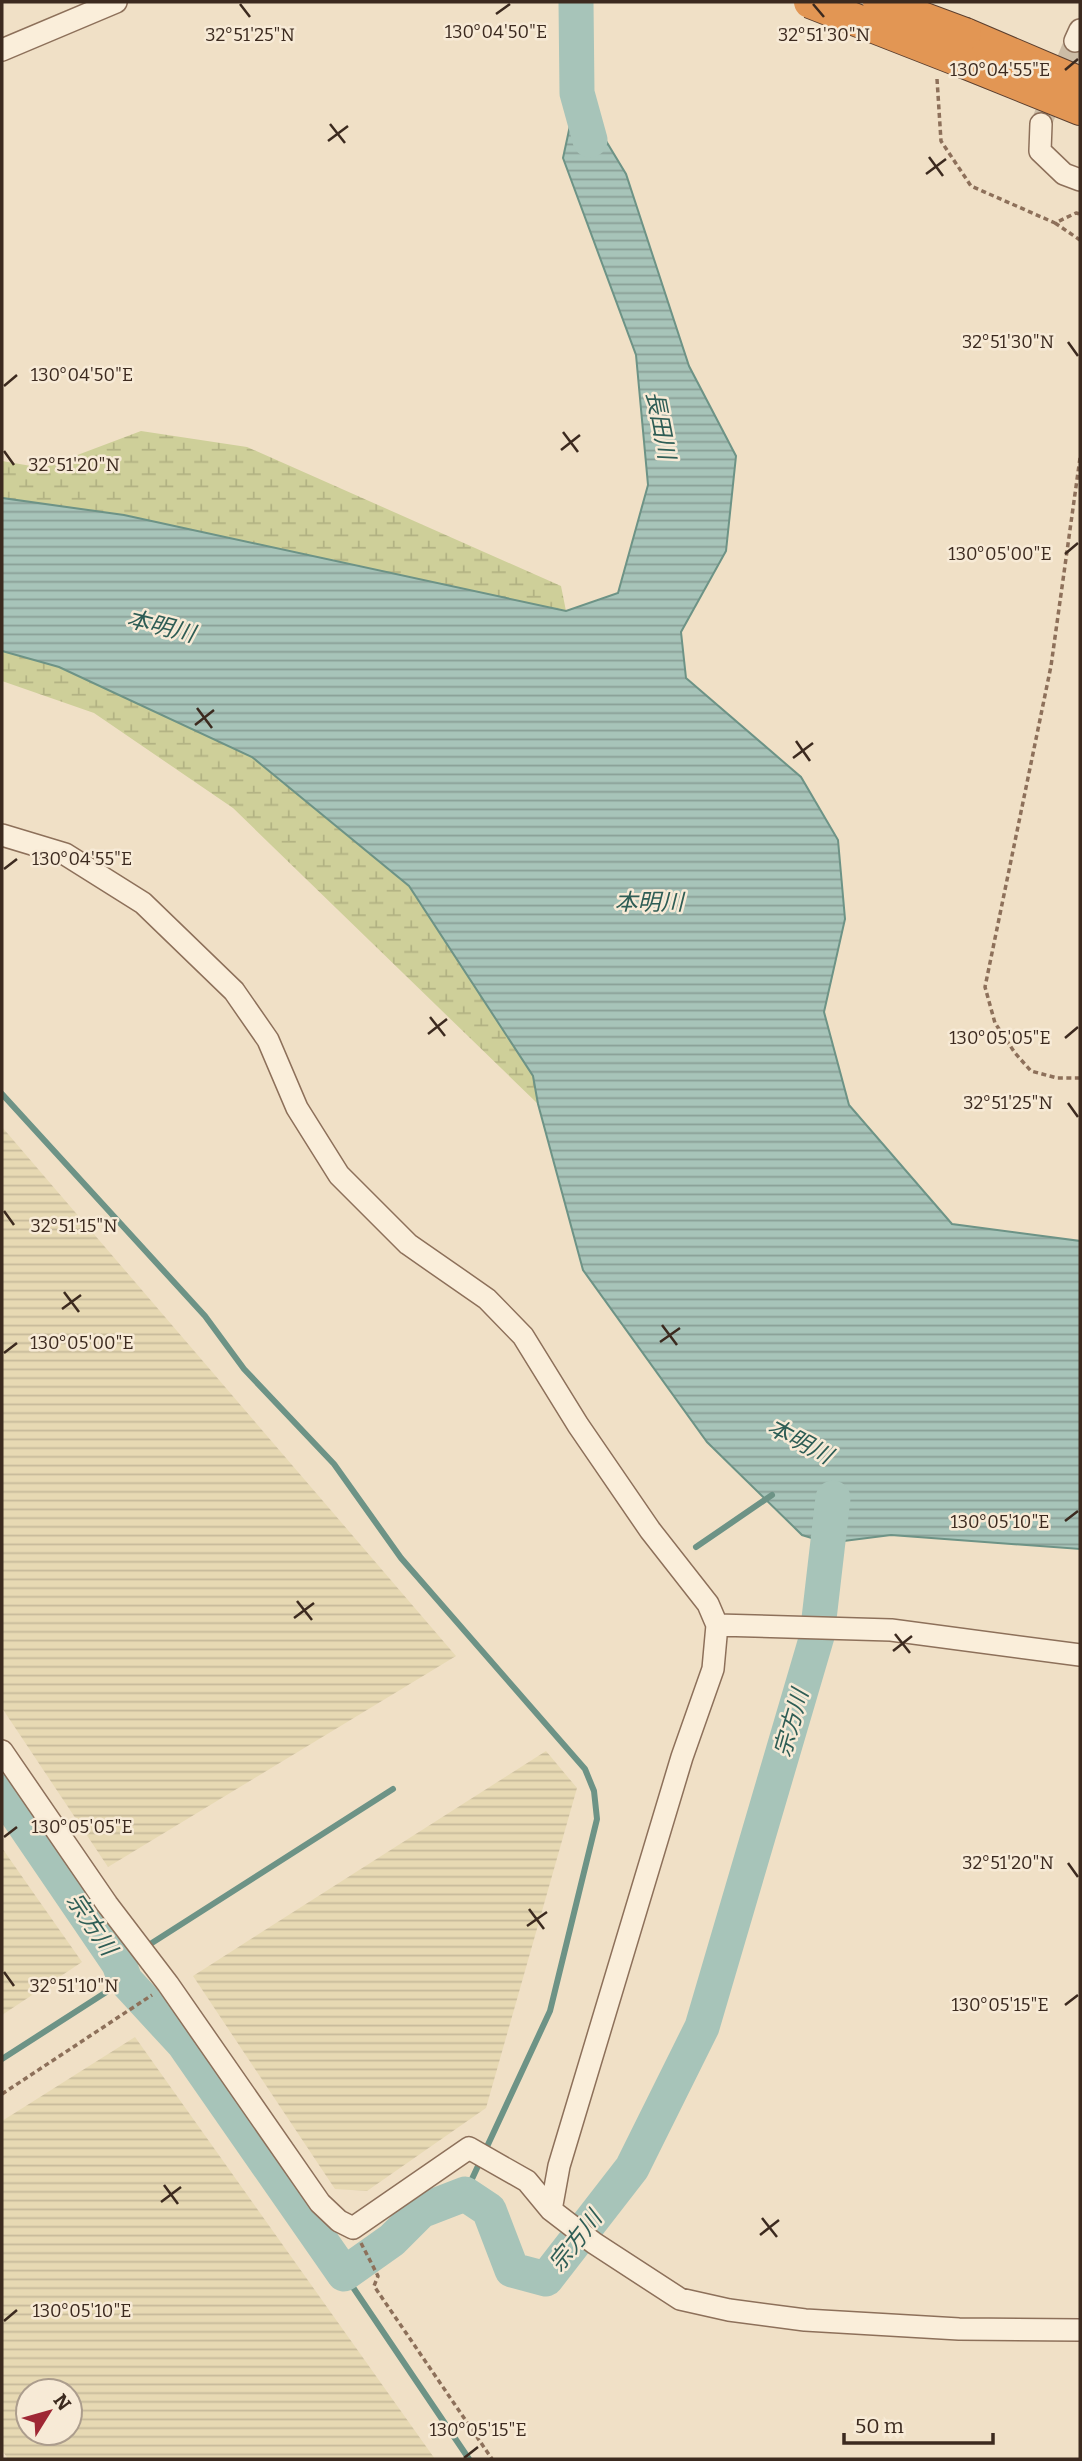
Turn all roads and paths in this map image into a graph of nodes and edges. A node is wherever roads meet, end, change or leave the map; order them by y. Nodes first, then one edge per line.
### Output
1 (116, 2) edge
2 (810, 2) edge
3 (879, 2) edge
4 (2, 50) edge
5 (954, 55) junction
6 (1080, 83) edge
7 (1080, 108) edge
8 (1041, 124) tunnel mouth
9 (1080, 180) edge
10 (1080, 214) edge
11 (1055, 223) junction
12 (1080, 240) edge
13 (1080, 458) edge
14 (2, 835) edge
15 (1080, 1078) edge
16 (717, 1625) junction
17 (1080, 1655) edge
18 (2, 1751) edge
19 (168, 1984) junction
20 (2, 2094) edge
21 (551, 2210) junction
22 (353, 2228) junction
23 (1080, 2330) edge
24 (492, 2459) edge

1 - 4 street
2 - 5 highway, bridge
3 - 5 highway, bridge
5 - 6 highway
5 - 7 highway
5 - 11 path
8 - 9 street
10 - 11 path
11 - 12 path
13 - 15 path
14 - 16 street
16 - 17 street
16 - 21 street
18 - 19 street
19 - 20 path
19 - 22 street
21 - 22 street
21 - 23 street
22 - 24 path

